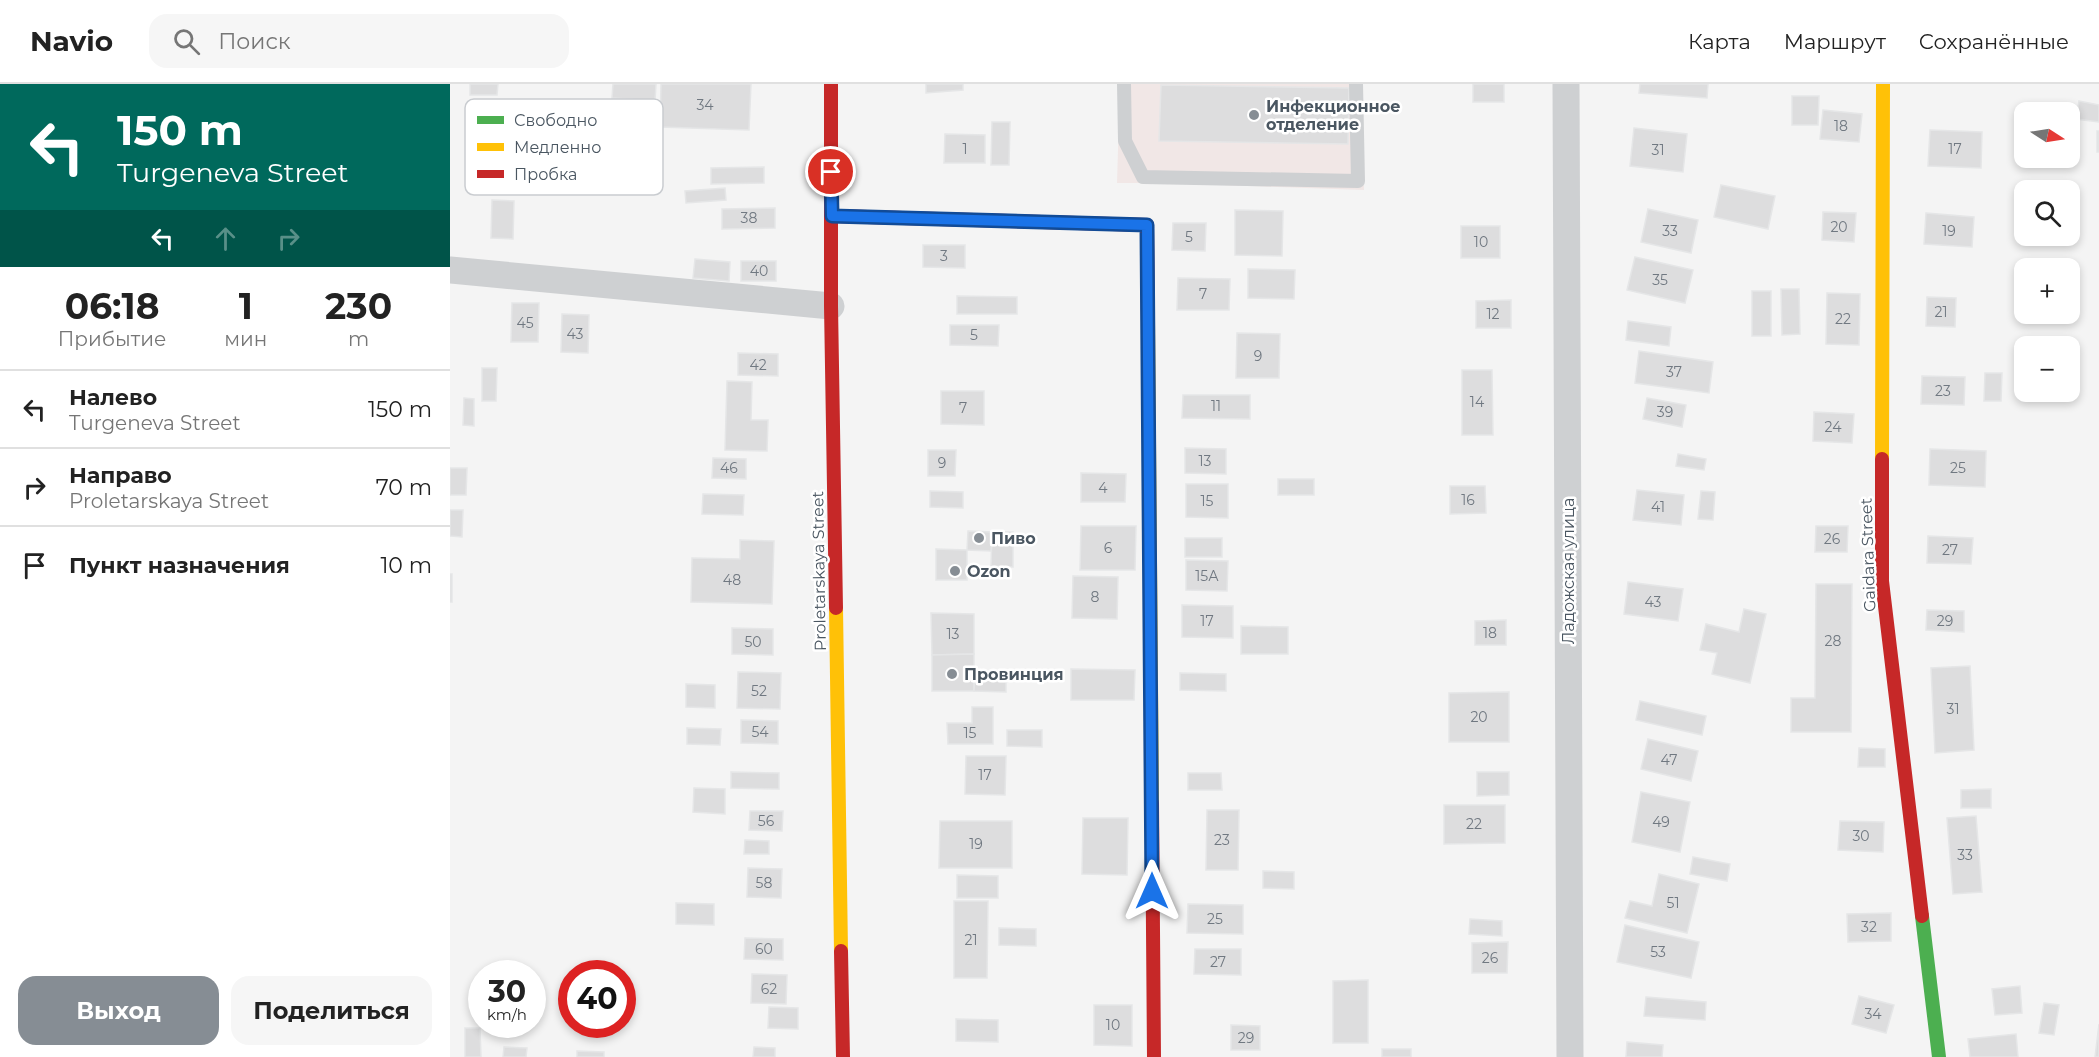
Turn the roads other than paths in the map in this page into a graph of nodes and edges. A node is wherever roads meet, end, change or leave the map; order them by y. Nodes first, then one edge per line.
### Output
1 (831, 84) edge
2 (1124, 84) edge
3 (1356, 84) edge
4 (1566, 84) edge
5 (1883, 84) edge
6 (832, 216) junction
7 (450, 270) edge
8 (831, 306) junction
9 (843, 1057) edge
10 (1154, 1057) edge
11 (1570, 1057) edge
12 (1939, 1057) edge

1 - 6 street, Proletarskaya Street
2 - 3 lane
4 - 11 street, Ладожская улица
5 - 12 street, Gaidara Street
6 - 8 street, Proletarskaya Street
6 - 10 street
7 - 8 street
8 - 9 street, Proletarskaya Street

